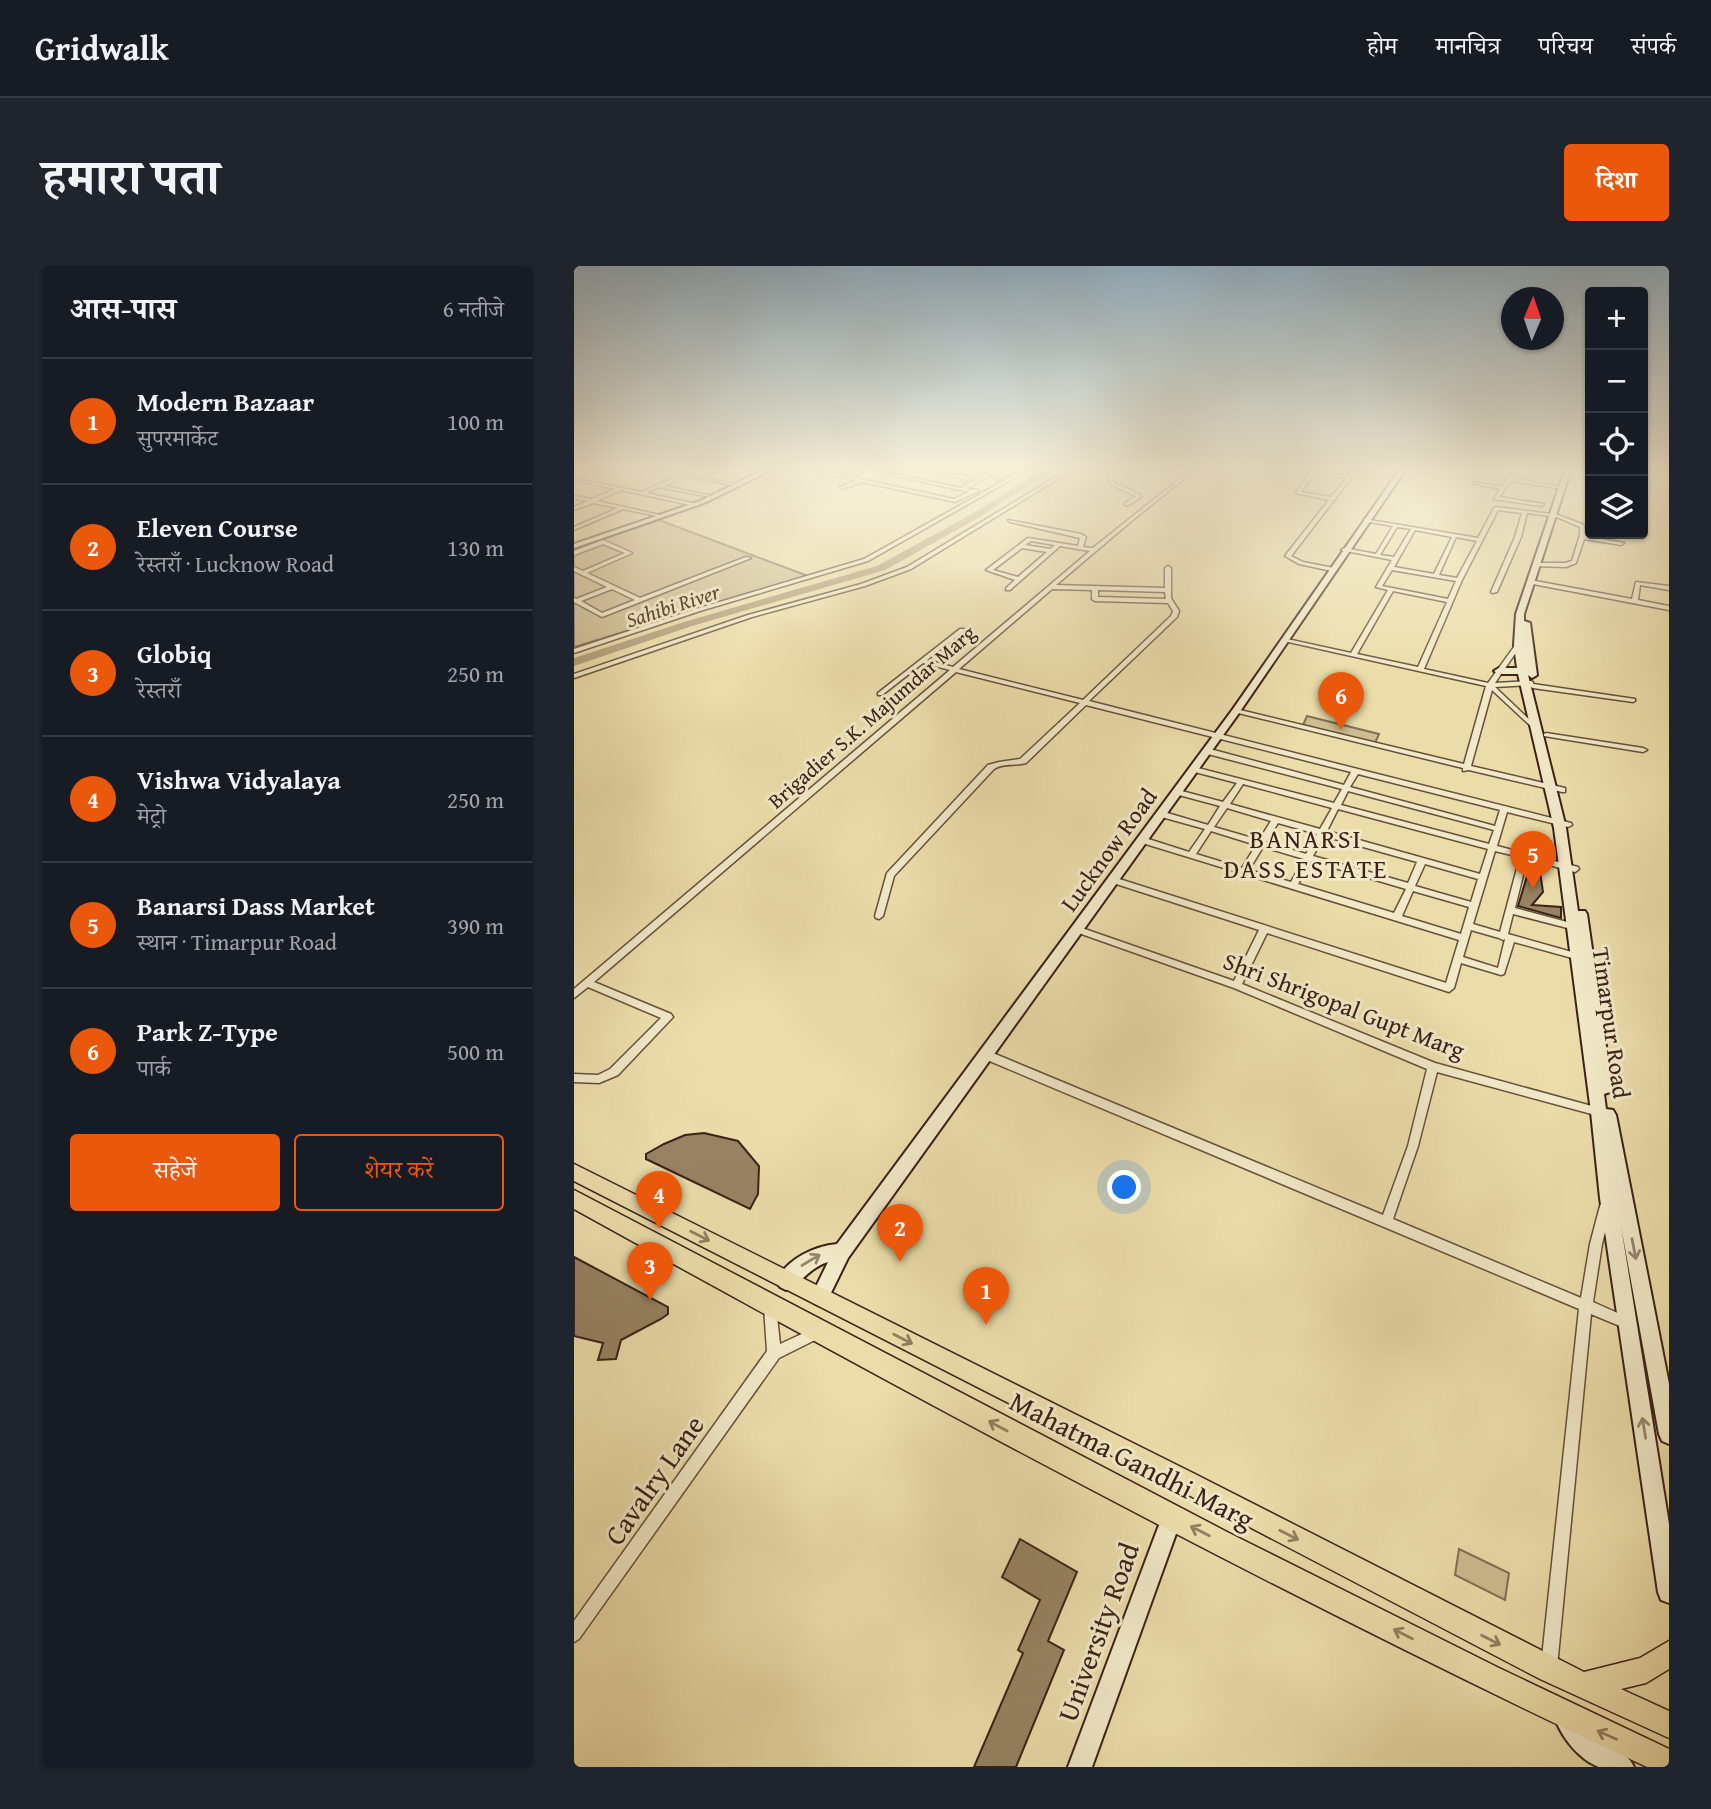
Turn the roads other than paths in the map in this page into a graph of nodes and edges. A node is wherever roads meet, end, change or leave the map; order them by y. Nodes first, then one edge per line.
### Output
1 (905, 539) edge
2 (957, 539) edge
3 (1033, 539) edge
4 (1033, 539) edge
5 (1082, 539) edge
6 (1107, 539) edge
7 (1301, 539) edge
8 (1352, 539) edge
9 (1387, 539) edge
10 (1407, 539) edge
11 (1453, 539) edge
12 (1475, 539) edge
13 (1517, 539) edge
14 (1545, 539) edge
15 (1581, 539) edge
16 (1612, 539) edge
17 (1616, 539) edge
18 (1480, 540) joint
19 (1059, 544) junction
20 (1021, 546) junction
21 (1080, 548) junction
22 (1094, 550) junction
23 (1344, 550) junction
24 (1051, 551) junction
25 (574, 553) edge
26 (1377, 556) junction
27 (748, 558) dead end
28 (1395, 559) junction
29 (1539, 565) junction
30 (1168, 568) dead end
31 (1390, 568) junction
32 (574, 569) edge
33 (1332, 569) junction
34 (583, 573) junction
35 (1436, 576) junction
36 (1019, 579) junction
37 (1459, 580) junction
38 (1533, 582) junction
39 (612, 587) junction
40 (1050, 587) junction
41 (1095, 588) junction
42 (1669, 588) edge
43 (1008, 589) dead end
44 (1169, 590) junction
45 (1391, 590) junction
46 (1494, 592) dead end
47 (575, 600) edge
48 (640, 600) junction
49 (1170, 601) junction
50 (1450, 601) junction
51 (1635, 601) junction
52 (1669, 608) edge
53 (962, 630) dead end
54 (1287, 640) junction
55 (1518, 645) junction
56 (574, 651) edge
57 (1353, 655) junction
58 (922, 661) junction
59 (954, 670) junction
60 (1420, 670) junction
61 (1499, 671) junction
62 (574, 676) edge
63 (1528, 681) junction
64 (1490, 685) junction
65 (880, 694) dead end
66 (1633, 700) dead end
67 (1085, 702) junction
68 (1237, 711) junction
69 (1540, 731) junction
70 (1219, 735) junction
71 (1643, 750) dead end
72 (1207, 751) junction
73 (1306, 757) junction
74 (1194, 769) junction
75 (1466, 769) junction
76 (1356, 770) junction
77 (1295, 775) junction
78 (1241, 782) junction
79 (1345, 788) junction
80 (1557, 789) junction
81 (1178, 792) junction
82 (1226, 805) junction
83 (1335, 806) junction
84 (1504, 809) junction
85 (1161, 814) junction
86 (1276, 820) junction
87 (1564, 824) junction
88 (1209, 828) junction
89 (1498, 829) junction
90 (1321, 832) junction
91 (1142, 841) junction
92 (1261, 843) junction
93 (1492, 848) junction
94 (1191, 855) junction
95 (1524, 856) junction
96 (1308, 857) junction
97 (1422, 861) junction
98 (1570, 868) junction
99 (1244, 871) junction
100 (1483, 878) junction
101 (1113, 880) junction
102 (1293, 886) junction
103 (1412, 888) junction
104 (1475, 906) junction
105 (1510, 909) junction
106 (879, 916) dead end
107 (1397, 917) junction
108 (1469, 926) junction
109 (1578, 927) junction
110 (1076, 929) junction
111 (1264, 929) junction
112 (1465, 938) junction
113 (1507, 938) junction
114 (1582, 958) junction
115 (1459, 959) junction
116 (587, 983) junction
117 (1237, 986) junction
118 (574, 994) edge
119 (984, 1054) junction
120 (1433, 1067) junction
121 (574, 1078) edge
122 (1604, 1113) junction
123 (574, 1172) edge
124 (622, 1196) junction
125 (574, 1199) edge
126 (1616, 1200) junction
127 (604, 1215) junction
128 (1386, 1222) junction
129 (842, 1252) junction
130 (786, 1281) junction
131 (820, 1297) junction
132 (1587, 1306) junction
133 (770, 1307) junction
134 (1627, 1323) junction
135 (819, 1332) junction
136 (774, 1353) junction
137 (1669, 1434) edge
138 (1172, 1517) junction
139 (1669, 1592) edge
140 (574, 1634) edge
141 (1669, 1654) edge
142 (1549, 1670) junction
143 (1582, 1686) junction
144 (1564, 1715) junction
145 (1669, 1725) edge
146 (1669, 1763) edge
147 (1080, 1767) edge
148 (1622, 1767) edge

1 - 56 street
2 - 62 street
3 - 20 street
4 - 19 street
5 - 21 street
6 - 22 street, Brigadier S.K. Majumdar Marg
7 - 33 street
8 - 23 street, Lucknow Road
9 - 26 street
10 - 28 street
11 - 35 street
12 - 18 street
13 - 46 street
14 - 29 street, Timarpur Road
15 - 29 street
16 - 17 street
18 - 37 street
19 - 21 street
19 - 24 street
20 - 24 street
20 - 36 street
21 - 22 street
22 - 40 street, Brigadier S.K. Majumdar Marg
23 - 26 street
23 - 33 street, Lucknow Road
24 - 36 street
25 - 34 street
26 - 28 street
27 - 48 street
28 - 31 street
29 - 38 street, Timarpur Road
30 - 44 street
31 - 35 street
31 - 45 street
32 - 34 street
33 - 54 street, Lucknow Road
34 - 39 street
35 - 37 street
36 - 43 street
37 - 50 street
38 - 51 street
38 - 55 street, Timarpur Road
38 - 63 street, Timarpur Road
39 - 47 street
39 - 48 street
40 - 41 street
40 - 59 street, Brigadier S.K. Majumdar Marg
41 - 44 street
41 - 49 street
42 - 51 street
44 - 49 street
45 - 50 street
45 - 57 street
47 - 48 street
49 - 67 street
50 - 60 street
51 - 52 street
53 - 58 street
54 - 57 street
54 - 68 street, Lucknow Road
55 - 61 street
55 - 63 street, Timarpur Road
57 - 60 street
58 - 59 street
58 - 65 street
59 - 67 street
59 - 116 street, Brigadier S.K. Majumdar Marg
60 - 64 street
61 - 63 street
61 - 64 street
63 - 64 street
63 - 66 street
63 - 69 street, Timarpur Road
64 - 69 street
64 - 75 street
67 - 70 street
67 - 106 street
68 - 70 street, Lucknow Road
68 - 75 street
69 - 71 street
69 - 80 street, Timarpur Road
70 - 72 street, Lucknow Road
70 - 73 street
72 - 74 street, Lucknow Road
72 - 77 street
73 - 76 street
73 - 77 street
74 - 78 street
74 - 81 street, Lucknow Road
75 - 80 street
76 - 79 street
76 - 84 street
77 - 79 street
78 - 82 street
78 - 83 street
79 - 83 street
79 - 89 street
80 - 87 street, Timarpur Road
81 - 82 street
81 - 85 street, Lucknow Road
82 - 86 street
82 - 88 street
83 - 90 street
83 - 93 street
84 - 87 street
84 - 89 street
85 - 88 street
85 - 91 street, Lucknow Road
86 - 90 street
86 - 92 street
87 - 98 street, Timarpur Road
88 - 92 street
88 - 94 street
89 - 93 street
90 - 96 street
90 - 97 street
91 - 94 street
91 - 101 street, Lucknow Road
92 - 96 street
92 - 99 street
93 - 95 street
93 - 100 street
94 - 99 street
95 - 98 street
95 - 105 street
96 - 102 street
96 - 103 street
97 - 100 street
97 - 103 street
98 - 109 street, Timarpur Road
99 - 102 street
100 - 104 street
101 - 110 street, Lucknow Road
101 - 111 street
102 - 107 street
103 - 104 street
103 - 107 street
104 - 108 street
105 - 109 street
105 - 113 street
107 - 112 street
108 - 112 street
108 - 113 street
109 - 114 street, Timarpur Road
110 - 117 street, Shri Shrigopal Gupt Marg
110 - 119 street, Lucknow Road
111 - 115 street
111 - 117 street
112 - 115 street
113 - 114 street
113 - 115 street
114 - 122 street, Timarpur Road
116 - 118 street, Brigadier S.K. Majumdar Marg
116 - 121 street
117 - 120 street, Shri Shrigopal Gupt Marg
119 - 128 street
119 - 129 street, Lucknow Road
120 - 122 street, Shri Shrigopal Gupt Marg
120 - 128 street
122 - 126 street, Timarpur Road
123 - 124 main road, Mahatma Gandhi Marg
124 - 127 main road
124 -> 130 main road, Mahatma Gandhi Marg
125 - 127 main road, Mahatma Gandhi Marg
126 - 132 street
126 - 134 street, Timarpur Road
126 -> 137 street, Timarpur Road
127 - 133 main road, Mahatma Gandhi Marg
128 - 132 street
130 -> 129 street
129 - 131 street, Lucknow Road
130 - 131 main road, Mahatma Gandhi Marg
131 -> 142 main road, Mahatma Gandhi Marg
132 - 134 street
132 - 142 street
133 - 135 main road, Mahatma Gandhi Marg
133 - 136 street
139 -> 134 street, Timarpur Road
135 - 136 street, Cavalry Lane
138 -> 135 main road, Mahatma Gandhi Marg
136 - 140 street, Cavalry Lane
144 -> 138 main road, Mahatma Gandhi Marg
138 - 147 street, University Road
141 - 143 main road
142 - 143 main road, Mahatma Gandhi Marg
143 - 145 main road, Mahatma Gandhi Marg
146 -> 144 main road, Mahatma Gandhi Marg
144 - 148 street

